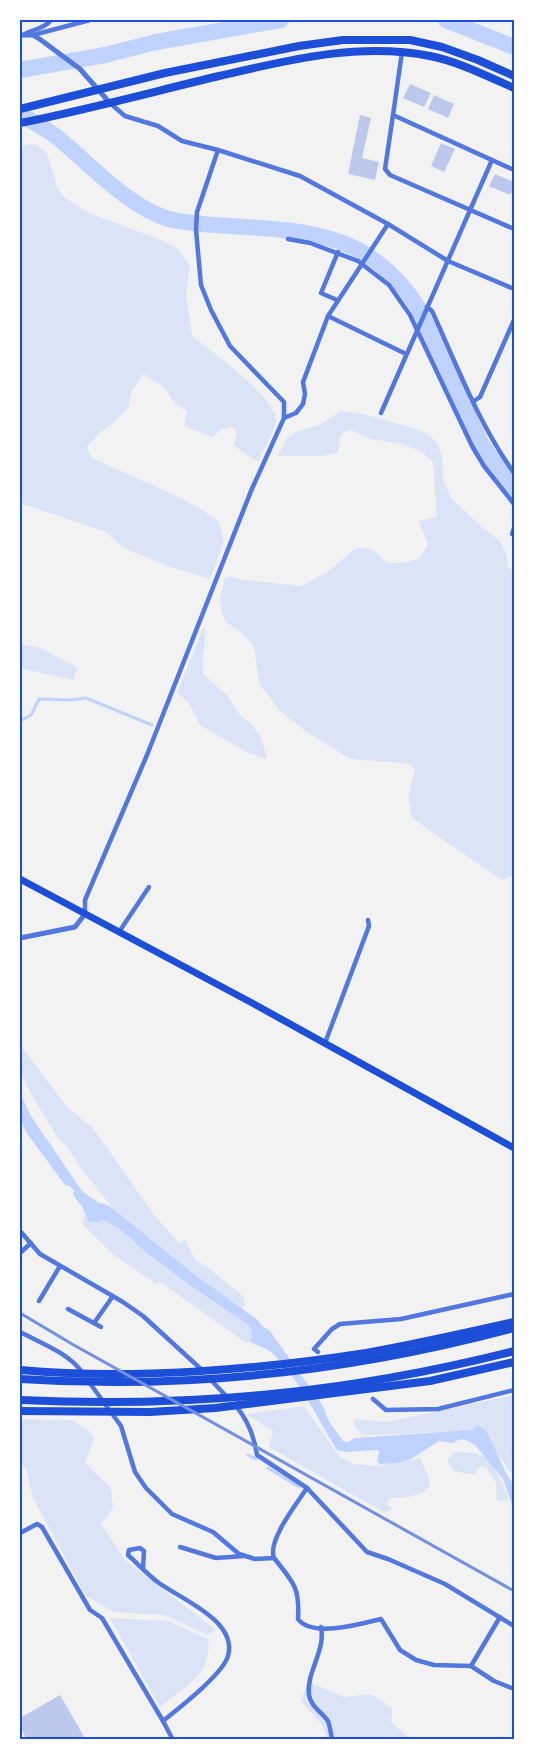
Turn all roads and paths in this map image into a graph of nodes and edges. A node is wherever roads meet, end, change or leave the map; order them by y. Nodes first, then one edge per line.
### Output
1 (51, 20) edge
2 (90, 20) edge
3 (21, 35) edge
4 (33, 35) junction
5 (402, 52) junction
6 (514, 76) edge
7 (514, 88) edge
8 (97, 89) junction
9 (109, 102) junction
10 (20, 109) edge
11 (393, 115) junction
12 (20, 123) edge
13 (218, 150) junction
14 (492, 160) junction
15 (514, 170) edge
16 (470, 209) junction
17 (388, 224) junction
18 (514, 229) edge
19 (288, 239) dead end
20 (338, 252) junction
21 (448, 261) junction
22 (362, 264) junction
23 (514, 289) edge
24 (338, 300) junction
25 (427, 307) junction
26 (328, 316) junction
27 (514, 320) edge
28 (416, 330) junction
29 (405, 354) junction
30 (474, 401) junction
31 (381, 412) dead end
32 (284, 418) junction
33 (514, 474) edge
34 (514, 504) edge
35 (514, 528) edge
36 (512, 534) dead end
37 (20, 879) edge
38 (149, 887) dead end
39 (84, 914) junction
40 (368, 920) dead end
41 (119, 932) junction
42 (20, 938) edge
43 (325, 1043) junction
44 (514, 1148) edge
45 (20, 1231) edge
46 (31, 1243) junction
47 (20, 1253) edge
48 (60, 1266) junction
49 (39, 1286) dead end
50 (46, 1290) junction
51 (514, 1294) edge
52 (113, 1296) junction
53 (39, 1301) dead end
54 (68, 1309) dead end
55 (514, 1322) edge
56 (94, 1323) junction
57 (101, 1327) dead end
58 (514, 1328) edge
59 (20, 1332) edge
60 (514, 1351) edge
61 (319, 1356) junction
62 (514, 1362) edge
63 (20, 1370) edge
64 (20, 1380) edge
65 (351, 1388) junction
66 (514, 1390) edge
67 (372, 1399) dead end
68 (20, 1401) edge
69 (78, 1407) junction
70 (20, 1411) edge
71 (307, 1488) junction
72 (20, 1533) edge
73 (180, 1547) dead end
74 (244, 1556) junction
75 (274, 1558) junction
76 (143, 1568) junction
77 (500, 1617) junction
78 (514, 1626) edge
79 (321, 1627) junction
80 (471, 1666) junction
81 (514, 1689) edge
82 (163, 1721) junction
83 (173, 1740) edge
84 (332, 1740) edge

1 - 3 street
2 - 4 street
3 - 4 street
4 - 8 street
5 - 7 highway
5 - 9 highway
5 - 11 street
6 - 8 highway
8 - 9 street
8 - 10 highway
9 - 12 highway
9 - 13 street
11 - 14 street
11 - 16 street
13 - 17 street
13 - 32 street
14 - 15 street
14 - 16 street
16 - 18 street
16 - 21 street
17 - 21 street
17 - 22 street
19 - 20 street
20 - 22 street
20 - 24 street
21 - 23 street
21 - 25 street
22 - 24 street
22 - 28 street
24 - 26 street
25 - 28 street
25 - 30 street
26 - 29 street
26 - 32 street
27 - 30 street
28 - 29 street
28 - 34 street
29 - 31 street
30 - 33 street
32 - 39 street
35 - 36 street
37 - 39 main road
38 - 41 street
39 - 41 main road
39 - 42 street
40 - 43 street
41 - 43 main road
43 - 44 main road
45 - 46 street
46 - 47 street
46 - 48 street
48 - 50 street
48 - 52 street
49 - 50 street
50 - 53 street
51 - 61 street
52 - 56 street
52 - 71 street
54 - 56 street
55 - 61 highway
56 - 57 street
58 - 64 highway
59 - 74 street
60 - 65 highway
61 - 63 highway
62 - 65 highway
65 - 69 highway
66 - 67 street
68 - 69 highway
69 - 70 highway
71 - 75 street
71 - 77 street
72 - 82 street
73 - 74 street
74 - 75 street
75 - 79 street
76 - 76 street
76 - 82 street
77 - 78 street
77 - 80 street
79 - 80 street
79 - 84 street
80 - 81 street
82 - 83 street

